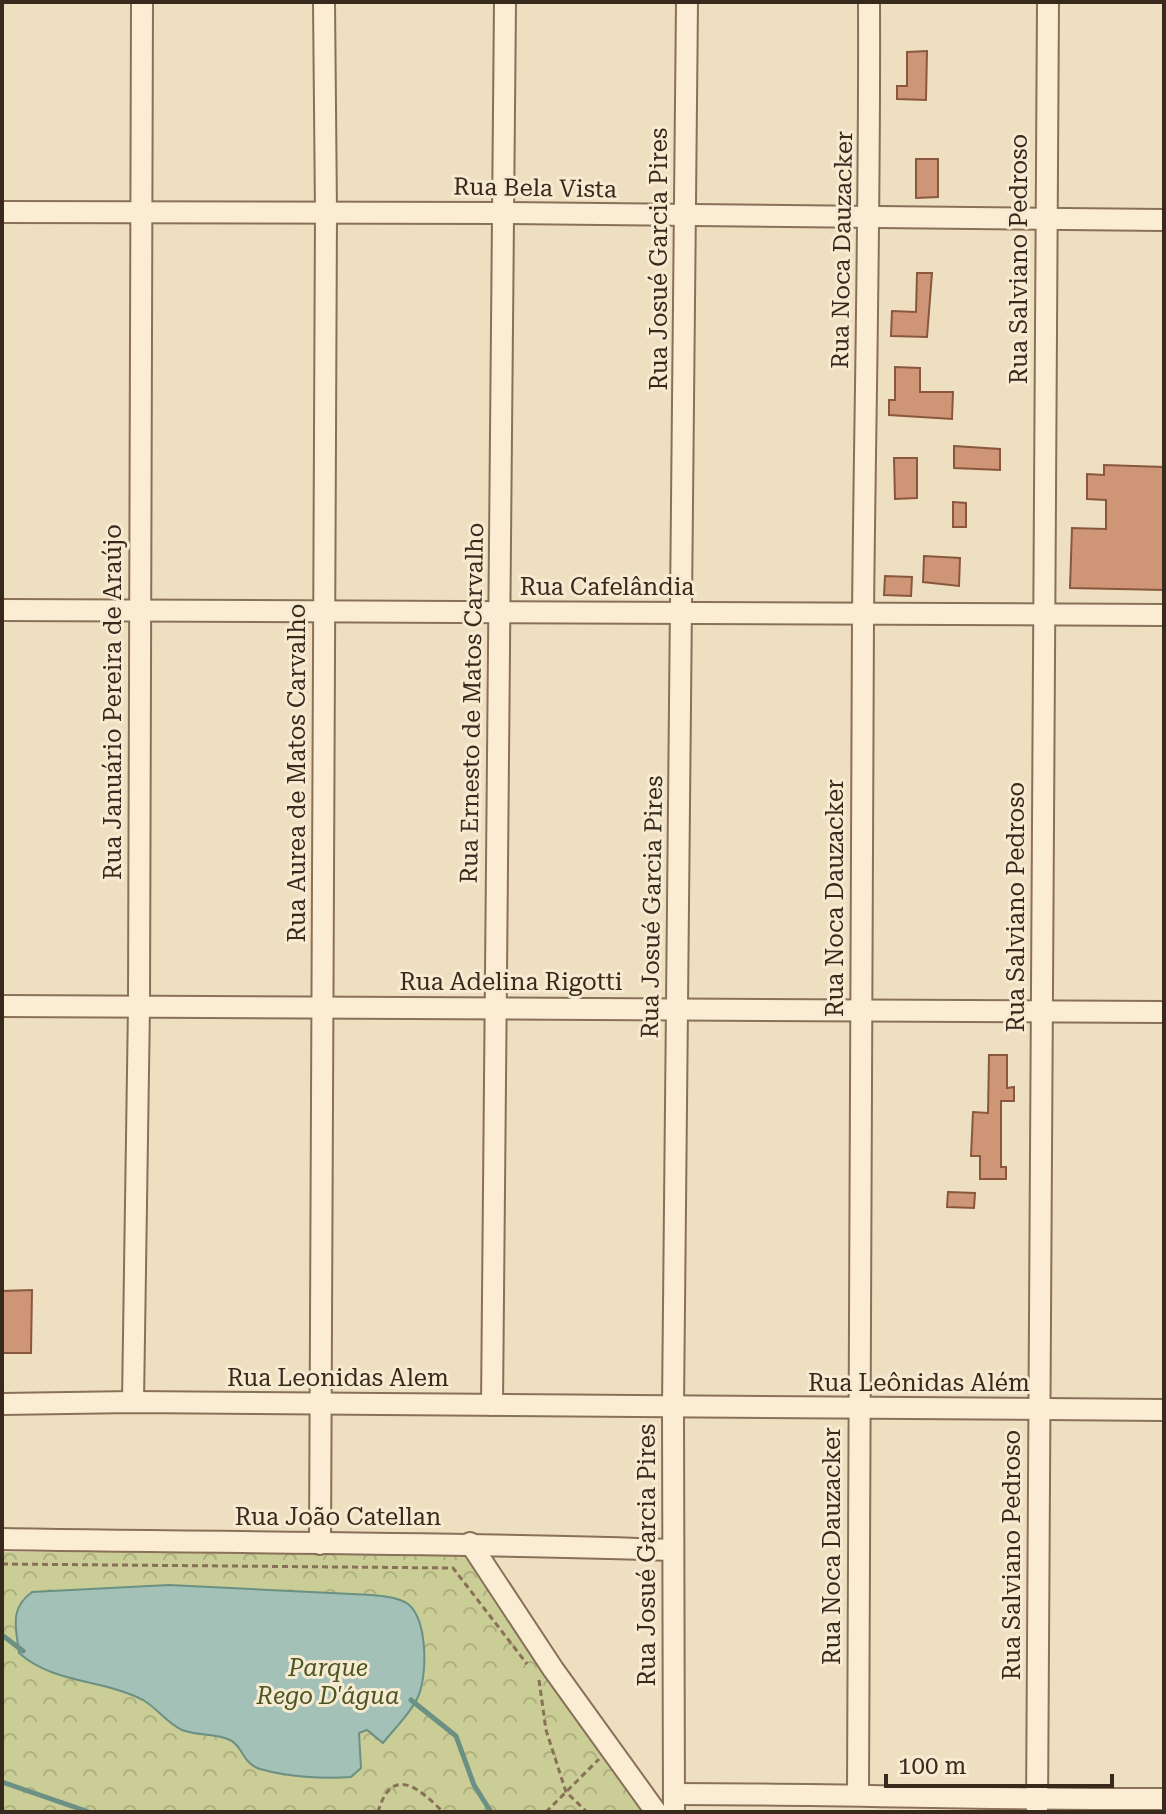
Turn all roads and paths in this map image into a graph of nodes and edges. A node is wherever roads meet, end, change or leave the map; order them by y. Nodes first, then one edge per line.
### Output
1 (142, 2) edge
2 (324, 2) edge
3 (505, 2) edge
4 (687, 2) edge
5 (869, 2) edge
6 (1048, 2) edge
7 (2, 212) edge
8 (143, 213) junction
9 (326, 213) junction
10 (503, 213) junction
11 (685, 216) junction
12 (870, 216) junction
13 (1046, 217) junction
14 (1164, 220) edge
15 (2, 610) edge
16 (139, 611) junction
17 (324, 612) junction
18 (499, 612) junction
19 (682, 613) junction
20 (863, 614) junction
21 (1042, 614) junction
22 (1164, 615) edge
23 (2, 1006) edge
24 (139, 1006) junction
25 (322, 1007) junction
26 (496, 1008) junction
27 (677, 1009) junction
28 (860, 1010) junction
29 (1043, 1012) junction
30 (1164, 1012) edge
31 (133, 1402) junction
32 (2, 1404) edge
33 (320, 1404) junction
34 (492, 1405) junction
35 (673, 1407) junction
36 (858, 1408) junction
37 (1038, 1410) junction
38 (1164, 1410) edge
39 (2, 1539) edge
40 (470, 1543) junction
41 (320, 1544) junction
42 (673, 1550) junction
43 (2, 1564) edge
44 (529, 1666) dead end
45 (538, 1679) dead end
46 (610, 1748) junction
47 (566, 1792) junction
48 (858, 1793) junction
49 (1164, 1799) edge
50 (674, 1803) edge
51 (1037, 1806) edge
52 (378, 1812) edge
53 (443, 1812) edge
54 (546, 1812) edge
55 (587, 1812) edge
56 (656, 1812) edge

1 - 8 street, Rua Januário Pereira de Araújo
2 - 9 street, Rua Aurea de Matos Carvalho
3 - 10 street, Rua Ernesto de Matos Carvalho
4 - 11 street, Rua Josué Garcia Pires
5 - 12 street, Rua Noca Dauzacker
6 - 13 street, Rua Salviano Pedroso
7 - 8 street, Rua Bela Vista
8 - 9 street, Rua Bela Vista
8 - 16 street, Rua Januário Pereira de Araújo
9 - 10 street, Rua Bela Vista
9 - 17 street, Rua Aurea de Matos Carvalho
10 - 11 street, Rua Bela Vista
10 - 18 street, Rua Ernesto de Matos Carvalho
11 - 12 street, Rua Bela Vista
11 - 19 street, Rua Josué Garcia Pires
12 - 13 street, Rua Bela Vista
12 - 20 street, Rua Noca Dauzacker
13 - 14 street, Rua Bela Vista
13 - 21 street, Rua Salviano Pedroso
15 - 16 street, Rua Cafelândia
16 - 17 street, Rua Cafelândia
16 - 24 street, Rua Januário Pereira de Araújo
17 - 18 street, Rua Cafelândia
17 - 25 street, Rua Aurea de Matos Carvalho
18 - 19 street, Rua Cafelândia
18 - 26 street, Rua Ernesto de Matos Carvalho
19 - 20 street, Rua Cafelândia
19 - 27 street, Rua Josué Garcia Pires
20 - 21 street, Rua Cafelândia
20 - 28 street, Rua Noca Dauzacker
21 - 22 street, Rua Cafelândia
21 - 29 street, Rua Salviano Pedroso
23 - 24 street, Rua Adelina Rigotti
24 - 25 street, Rua Adelina Rigotti
24 - 31 street, Rua Januário Pereira de Araújo
25 - 26 street, Rua Adelina Rigotti
25 - 33 street, Rua Aurea de Matos Carvalho
26 - 27 street, Rua Adelina Rigotti
26 - 34 street, Rua Ernesto de Matos Carvalho
27 - 28 street, Rua Adelina Rigotti
27 - 35 street, Rua Josué Garcia Pires
28 - 29 street, Rua Adelina Rigotti
28 - 36 street, Rua Noca Dauzacker
29 - 30 street, Rua Adelina Rigotti
29 - 37 street, Rua Salviano Pedroso
31 - 32 street, Rua Leonidas Alem
31 - 33 street, Rua Leonidas Alem
33 - 34 street, Rua Leonidas Alem
33 - 41 street, Rua Aurea de Matos Carvalho
34 - 35 street, Rua Leonidas Alem
35 - 36 street, Rua Leônidas Além
35 - 42 street, Rua Josué Garcia Pires
36 - 37 street, Rua Leônidas Além
36 - 48 street, Rua Noca Dauzacker
37 - 38 street, Rua Leônidas Além
37 - 51 street, Rua Salviano Pedroso
39 - 41 street, Rua João Catellan
40 - 41 street, Rua João Catellan
40 - 42 street, Rua João Catellan
40 - 46 street
42 - 50 street, Rua Josué Garcia Pires
43 - 44 path
45 - 47 path
46 - 47 path
46 - 56 street
47 - 54 path
47 - 55 path
48 - 50 street
48 - 51 street
49 - 51 street
52 - 53 path

